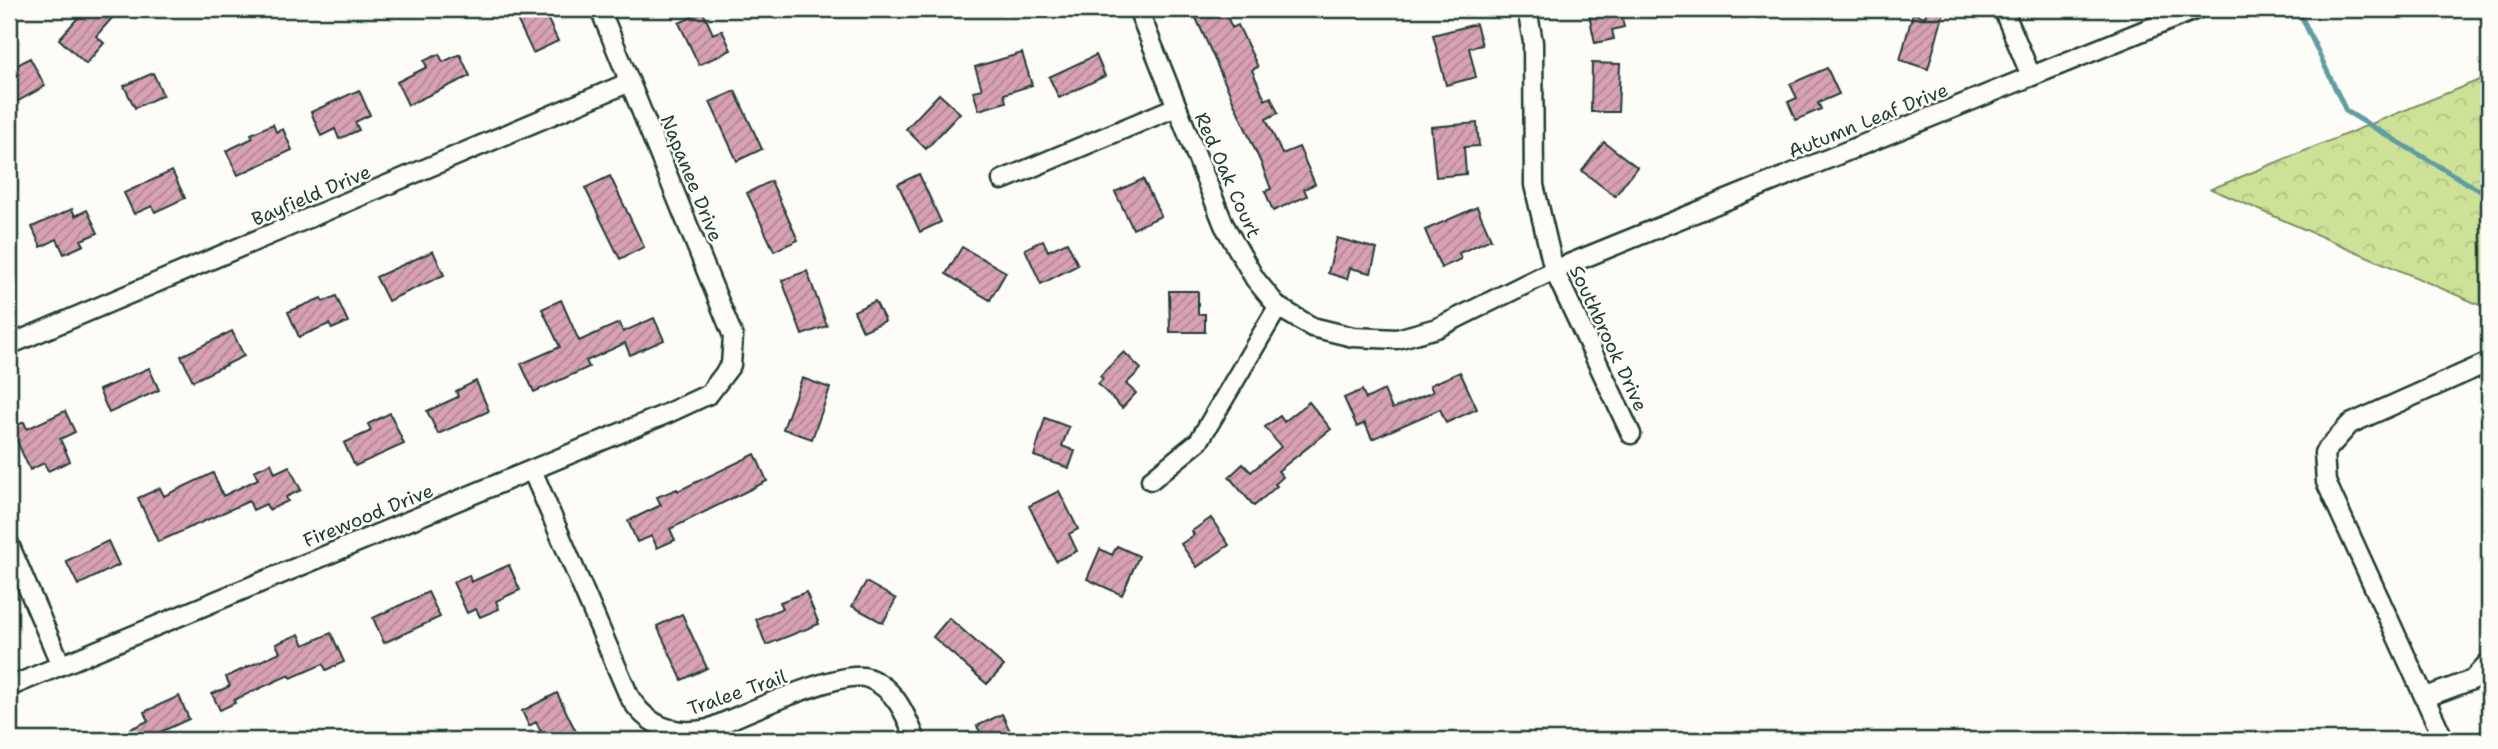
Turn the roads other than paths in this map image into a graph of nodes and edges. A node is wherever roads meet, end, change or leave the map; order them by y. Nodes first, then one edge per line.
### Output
1 (600, 9) edge
2 (1138, 9) edge
3 (1527, 9) edge
4 (2003, 9) edge
5 (2197, 9) edge
6 (2031, 76) junction
7 (630, 82) junction
8 (1176, 107) junction
9 (1002, 180) dead end
10 (1554, 270) junction
11 (1278, 307) junction
12 (9, 345) edge
13 (2489, 362) edge
14 (732, 365) joint
15 (1631, 434) dead end
16 (532, 470) junction
17 (1151, 481) dead end
18 (9, 544) edge
19 (2489, 662) edge
20 (61, 665) junction
21 (9, 687) edge
22 (2426, 697) junction
23 (916, 740) edge
24 (2444, 740) edge

1 - 7 street, Napanee Drive
2 - 8 street, Red Oak Court
3 - 10 street, Southbrook Drive
4 - 6 street
5 - 6 street, Autumn Leaf Drive
6 - 10 street, Autumn Leaf Drive
7 - 12 street, Bayfield Drive
7 - 14 street, Napanee Drive
8 - 9 street
8 - 11 street, Red Oak Court
10 - 11 street, Red Oak Court
10 - 15 street, Southbrook Drive
11 - 17 street
13 - 22 street
14 - 16 street, Firewood Drive
16 - 20 street, Firewood Drive
16 - 23 street, Tralee Trail
18 - 20 street
19 - 22 street
20 - 21 street, Firewood Drive
22 - 24 street

